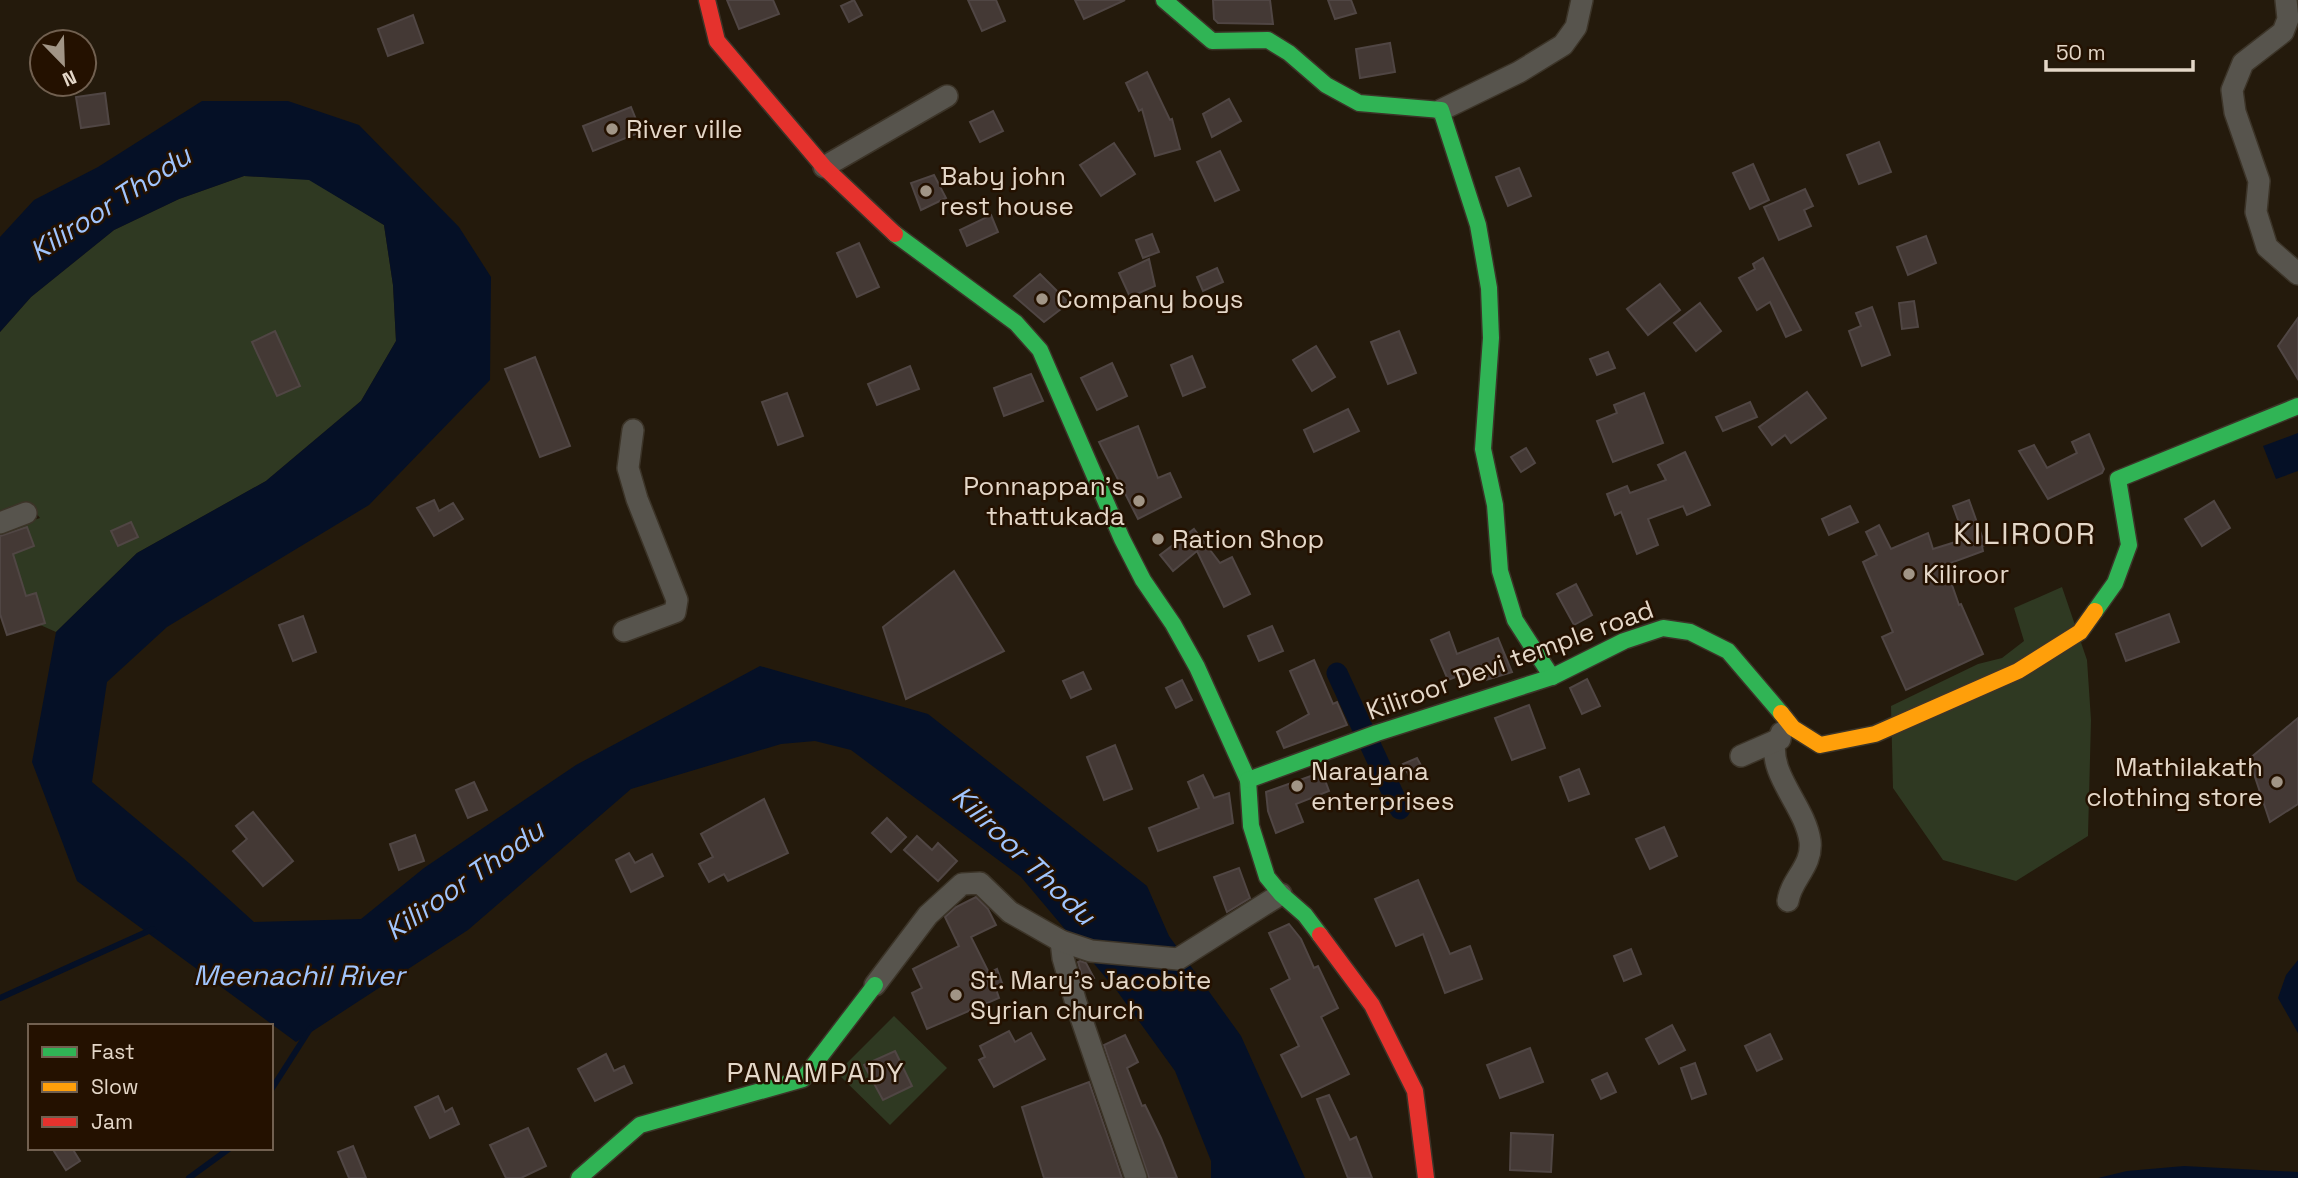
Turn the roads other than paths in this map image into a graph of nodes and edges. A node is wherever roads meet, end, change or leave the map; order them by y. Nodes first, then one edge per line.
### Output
1 (707, 0) edge
2 (1164, 0) edge
3 (1582, 0) edge
4 (2286, 0) edge
5 (947, 96) dead end
6 (1441, 110) junction
7 (824, 167) junction
8 (2298, 274) edge
9 (2298, 406) edge
10 (633, 430) dead end
11 (26, 513) dead end
12 (0, 523) edge
13 (624, 631) dead end
14 (1552, 677) junction
15 (1784, 717) junction
16 (1775, 741) junction
17 (1741, 756) dead end
18 (1248, 780) junction
19 (1281, 894) junction
20 (1788, 901) dead end
21 (1066, 943) junction
22 (875, 985) joint
23 (1426, 1177) edge
24 (579, 1178) edge
25 (1136, 1178) edge

1 - 7 street
2 - 6 street
3 - 6 street
4 - 8 street
5 - 7 street
6 - 14 street
7 - 18 street
9 - 15 street, Kiliroor Devi temple road
10 - 13 street
11 - 12 street
14 - 15 street, Kiliroor Devi temple road
14 - 18 street, Kiliroor Devi temple road
15 - 16 street
16 - 17 street
16 - 20 street
18 - 19 street
19 - 21 street
19 - 23 street
21 - 22 street
21 - 25 street
22 - 24 street

